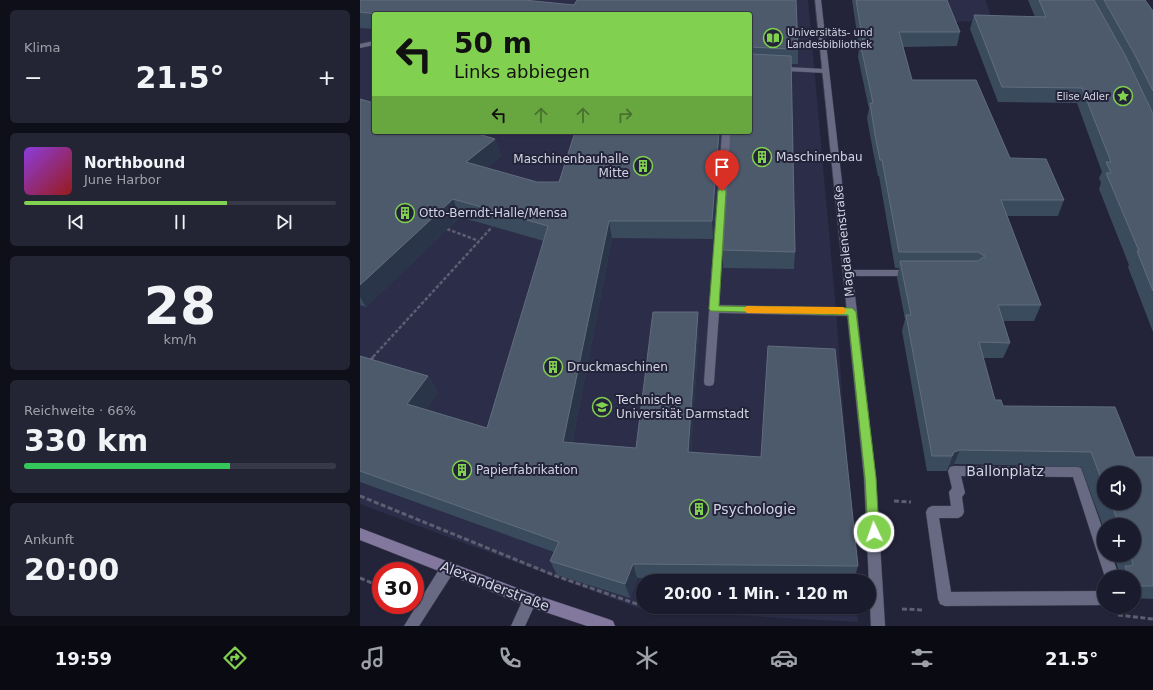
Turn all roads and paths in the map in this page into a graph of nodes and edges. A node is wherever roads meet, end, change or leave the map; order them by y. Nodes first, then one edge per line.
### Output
1 (818, 0) edge
2 (372, 43) edge
3 (360, 46) edge
4 (752, 67) edge
5 (825, 71) junction
6 (726, 134) edge
7 (492, 227) edge
8 (447, 229) dead end
9 (479, 241) junction
10 (848, 273) junction
11 (918, 273) edge
12 (714, 309) junction
13 (852, 312) junction
14 (365, 366) edge
15 (709, 382) dead end
16 (360, 496) edge
17 (872, 500) junction
18 (916, 502) dead end
19 (1097, 533) edge
20 (360, 534) edge
21 (448, 568) junction
22 (360, 578) edge
23 (372, 583) edge
24 (1097, 598) edge
25 (530, 600) junction
26 (636, 604) edge
27 (411, 626) edge
28 (518, 626) edge
29 (608, 626) edge
30 (878, 626) edge

1 - 5 street, Magdalenenstraße
2 - 3 street
4 - 5 street
5 - 10 street, Magdalenenstraße
6 - 12 street
7 - 9 path
8 - 9 path
9 - 14 path
10 - 11 street
10 - 13 street, Magdalenenstraße
12 - 13 street
12 - 15 street
13 - 17 street, Magdalenenstraße
16 - 26 path
17 - 18 path
17 - 30 street, Magdalenenstraße
19 - 24 street, Ballonplatz
20 - 21 main road, Alexanderstraße
21 - 25 main road, Alexanderstraße
21 - 27 street
22 - 23 path
25 - 28 street
25 - 29 main road, Alexanderstraße

